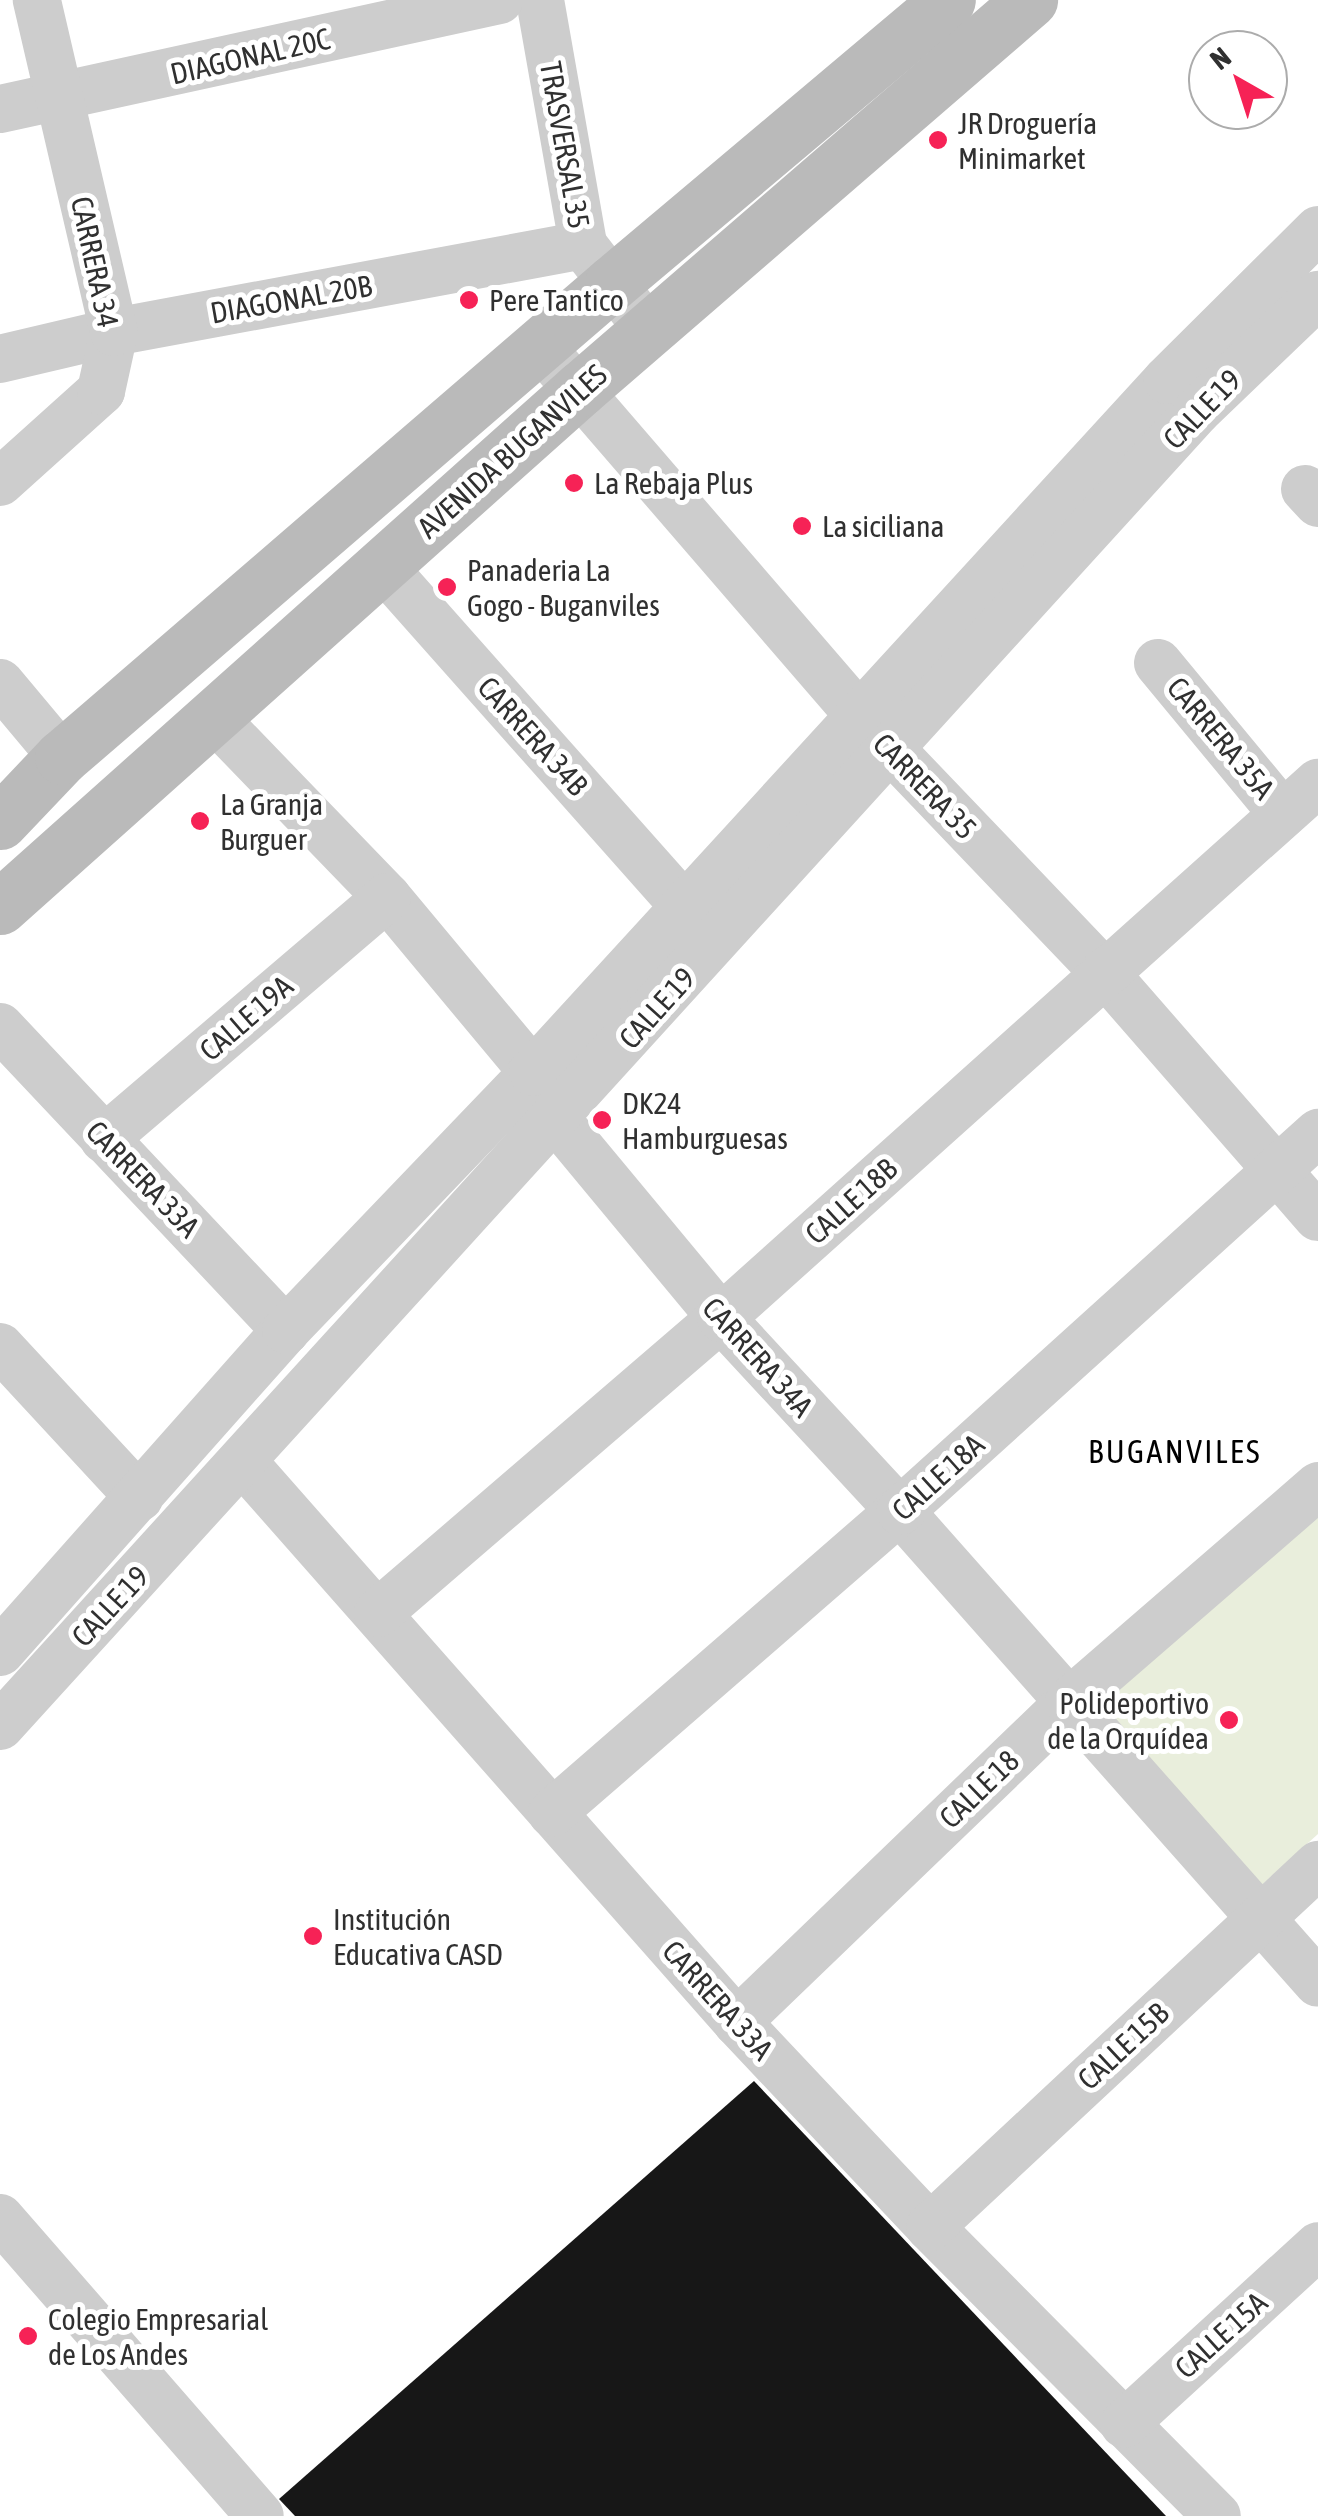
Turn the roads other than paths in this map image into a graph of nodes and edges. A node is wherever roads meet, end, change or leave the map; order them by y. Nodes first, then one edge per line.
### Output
1 (38, 0) edge
2 (499, 0) edge
3 (540, 0) edge
4 (948, 0) edge
5 (1030, 0) edge
6 (58, 99) junction
7 (0, 109) edge
8 (1318, 230) edge
9 (598, 264) junction
10 (1318, 295) edge
11 (648, 329) junction
12 (114, 332) junction
13 (541, 347) junction
14 (0, 359) edge
15 (580, 389) junction
16 (0, 482) edge
17 (383, 567) junction
18 (1158, 663) dead end
19 (0, 682) edge
20 (215, 719) junction
21 (876, 734) junction
22 (62, 757) junction
23 (1318, 783) edge
24 (1283, 814) junction
25 (0, 822) edge
26 (387, 897) junction
27 (684, 906) junction
28 (0, 907) edge
29 (1104, 972) junction
30 (0, 1027) edge
31 (533, 1072) junction
32 (556, 1119) junction
33 (1318, 1133) edge
34 (104, 1139) junction
35 (1277, 1168) junction
36 (1318, 1217) edge
37 (722, 1318) junction
38 (286, 1330) junction
39 (0, 1347) edge
40 (242, 1462) junction
41 (1318, 1486) edge
42 (138, 1497) junction
43 (900, 1512) junction
44 (378, 1614) junction
45 (0, 1652) edge
46 (1069, 1702) junction
47 (0, 1726) edge
48 (552, 1814) junction
49 (1318, 1865) edge
50 (1260, 1917) junction
51 (1318, 1983) edge
52 (737, 2022) junction
53 (0, 2218) edge
54 (930, 2227) junction
55 (1318, 2246) edge
56 (1124, 2424) junction
57 (237, 2509) edge
58 (1211, 2514) edge

1 - 6 street, CARRERA 34
2 - 6 street, DIAGONAL 20C
3 - 9 street, TRASVERSAL 35
4 - 9 main road, AVENIDA BUGANVILES
5 - 11 main road, AVENIDA BUGANVILES
6 - 7 street, DIAGONAL 20C
6 - 12 street, CARRERA 34
8 - 21 street, CALLE 19
9 - 11 street, TRASVERSAL 35
9 - 12 street, DIAGONAL 20B
9 - 13 main road, AVENIDA BUGANVILES
10 - 21 street, CALLE 19
11 - 15 main road, AVENIDA BUGANVILES
12 - 14 street, DIAGONAL 20B
12 - 16 street, CARRERA 34
13 - 15 street, CARRERA 35
13 - 22 main road, AVENIDA BUGANVILES
15 - 17 main road, AVENIDA BUGANVILES
15 - 21 street, CARRERA 35
17 - 20 main road, AVENIDA BUGANVILES
17 - 27 street, CARRERA 34B
18 - 24 street, CARRERA 35A
19 - 22 street
20 - 26 street, CARRERA 34A
20 - 28 main road, AVENIDA BUGANVILES
21 - 27 street, CALLE 19
21 - 29 street, CARRERA 35
21 - 32 street, CALLE 19
22 - 25 main road, AVENIDA BUGANVILES
23 - 24 street, CALLE 18B
24 - 29 street, CALLE 18B
26 - 31 street, CARRERA 34A
26 - 34 street, CALLE 19A
27 - 31 street, CALLE 19
29 - 35 street, CARRERA 35
29 - 37 street, CALLE 18B
30 - 34 street, CARRERA 33A
31 - 32 street, CARRERA 34A
31 - 38 street, CALLE 19
32 - 37 street, CARRERA 34A
32 - 40 street, CALLE 19
33 - 35 street, CALLE 18A
34 - 38 street, CARRERA 33A
35 - 36 street, CARRERA 35
35 - 43 street, CALLE 18A
37 - 43 street, CARRERA 34A
37 - 44 street, CALLE 18B
38 - 42 street, CALLE 19
39 - 42 street
40 - 44 street, CARRERA 33A
40 - 47 street, CALLE 19
41 - 46 street, CALLE 18
42 - 45 street, CALLE 19
43 - 46 street, CARRERA 34A
43 - 48 street, CALLE 18A
44 - 48 street, CARRERA 33A
46 - 50 street, CARRERA 34A
46 - 52 street, CALLE 18
48 - 52 street, CARRERA 33A
49 - 50 street, CALLE 15B
50 - 51 street, CARRERA 34A
50 - 54 street, CALLE 15B
52 - 54 street, CARRERA 33A
53 - 57 street
54 - 56 street, CARRERA 33A
55 - 56 street, CALLE 15A
56 - 58 street, CARRERA 33A

